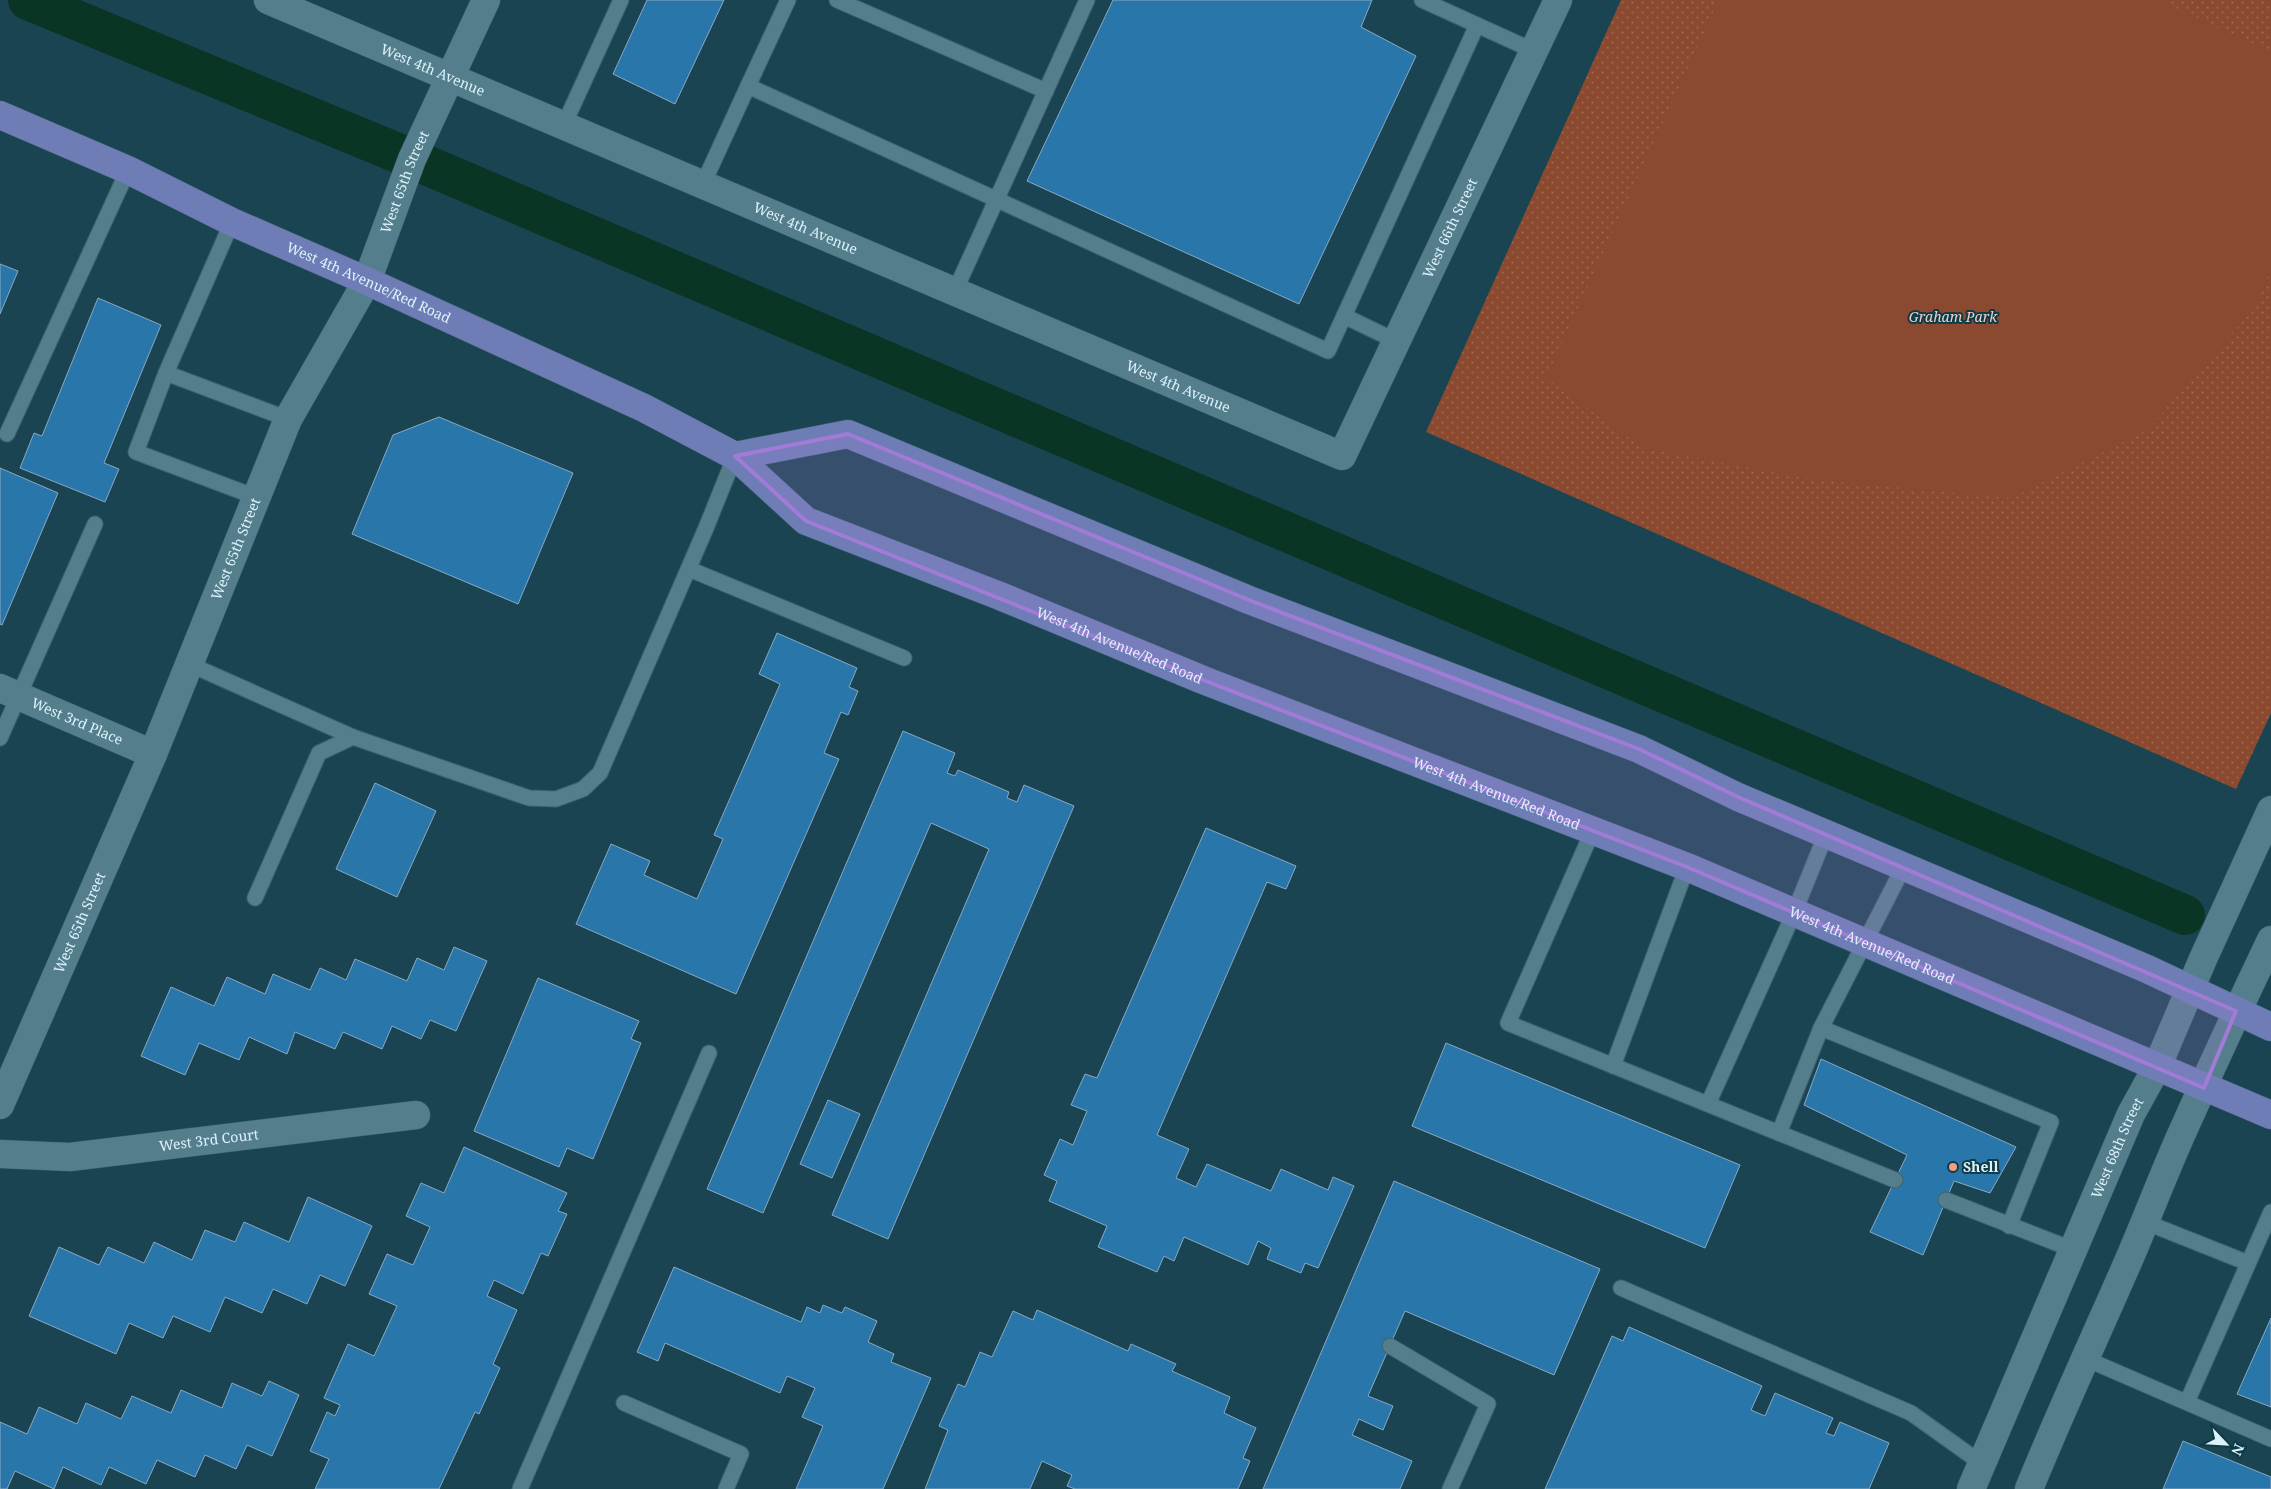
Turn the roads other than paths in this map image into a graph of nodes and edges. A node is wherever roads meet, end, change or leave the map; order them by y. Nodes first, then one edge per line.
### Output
1 (268, 0) edge
2 (486, 0) edge
3 (621, 0) edge
4 (788, 0) edge
5 (837, 0) edge
6 (1087, 0) edge
7 (1422, 0) edge
8 (1558, 0) edge
9 (1477, 25) junction
10 (1534, 51) junction
11 (451, 76) junction
12 (748, 86) junction
13 (1046, 91) junction
14 (0, 115) edge
15 (564, 125) junction
16 (128, 170) junction
17 (703, 184) junction
18 (996, 199) junction
19 (232, 222) junction
20 (367, 281) junction
21 (955, 291) junction
22 (1344, 316) junction
23 (1396, 341) junction
24 (166, 373) junction
25 (288, 419) junction
26 (7, 434) dead end
27 (735, 456) junction
28 (1342, 456) joint
29 (256, 497) junction
30 (95, 524) dead end
31 (689, 569) junction
32 (904, 658) dead end
33 (189, 664) junction
34 (9, 692) edge
35 (353, 737) junction
36 (0, 738) edge
37 (153, 754) junction
38 (2271, 810) edge
39 (1593, 830) junction
40 (1826, 834) junction
41 (1904, 866) junction
42 (1687, 867) junction
43 (255, 898) dead end
44 (1794, 913) junction
45 (2271, 940) edge
46 (1864, 941) junction
47 (2189, 989) junction
48 (2236, 1011) junction
49 (2271, 1027) edge
50 (1821, 1028) junction
51 (709, 1053) dead end
52 (1613, 1066) junction
53 (2157, 1067) junction
54 (2204, 1088) junction
55 (1708, 1104) junction
56 (0, 1105) edge
57 (416, 1115) dead end
58 (2271, 1115) edge
59 (1779, 1133) junction
60 (0, 1154) edge
61 (1895, 1180) dead end
62 (1946, 1200) dead end
63 (2271, 1212) edge
64 (2145, 1222) junction
65 (2009, 1226) junction
66 (2074, 1250) junction
67 (2248, 1263) junction
68 (1621, 1288) dead end
69 (1390, 1346) dead end
70 (2084, 1358) junction
71 (2188, 1402) junction
72 (624, 1403) dead end
73 (2271, 1439) edge
74 (1981, 1463) junction
75 (520, 1489) edge
76 (726, 1489) edge
77 (1450, 1489) edge
78 (1971, 1489) edge
79 (2029, 1489) edge

1 - 11 street, West 4th Avenue
2 - 11 street, West 65th Street
3 - 15 lane
4 - 12 lane
5 - 13 lane
6 - 13 lane
7 - 9 lane
8 - 10 street, West 66th Street
9 - 10 lane
9 - 22 lane
10 - 23 street, West 66th Street
11 - 15 street, West 4th Avenue
11 - 20 street, West 65th Street
12 - 17 lane
12 - 18 lane
13 - 18 lane
14 - 16 main road, West 4th Avenue/Red Road
15 - 17 street, West 4th Avenue
16 - 19 main road, West 4th Avenue/Red Road
16 - 26 lane
17 - 21 street, West 4th Avenue
18 - 21 lane
18 - 22 lane
19 - 20 main road, West 4th Avenue/Red Road
19 - 24 lane
20 - 25 street, West 65th Street
20 - 27 main road, West 4th Avenue/Red Road
21 - 28 street, West 4th Avenue
22 - 23 lane
23 - 28 street, West 66th Street
24 - 25 lane
24 - 29 lane
25 - 29 street, West 65th Street
27 - 31 lane
27 - 39 main road, West 4th Avenue/Red Road
27 - 40 main road
29 - 33 street, West 65th Street
30 - 34 lane
31 - 32 lane
31 - 35 lane
33 - 35 lane
33 - 37 street, West 65th Street
34 - 36 lane
34 - 37 street, West 3rd Place
35 - 43 lane
37 - 56 street, West 65th Street
38 - 47 street, West 68th Street
39 - 42 main road, West 4th Avenue/Red Road
39 - 52 lane
40 - 41 main road
40 - 44 lane
41 - 46 lane
41 - 47 main road
42 - 44 main road, West 4th Avenue/Red Road
42 - 52 lane
44 - 46 main road, West 4th Avenue/Red Road
44 - 55 lane
45 - 48 street
46 - 50 lane
46 - 53 main road, West 4th Avenue/Red Road
47 - 48 main road
47 - 53 street, West 68th Street
48 - 49 main road
48 - 54 street
50 - 59 lane
50 - 65 lane
51 - 75 lane
52 - 55 lane
53 - 54 main road, West 4th Avenue/Red Road
53 - 66 street, West 68th Street
54 - 58 main road, West 4th Avenue/Red Road
54 - 64 street
55 - 59 lane
57 - 60 street, West 3rd Court
59 - 61 lane
62 - 65 lane
63 - 67 lane
64 - 67 lane
64 - 70 street
65 - 66 lane
66 - 74 street, West 68th Street
67 - 71 lane
68 - 74 lane
69 - 77 lane
70 - 71 lane
70 - 79 street
71 - 73 lane
72 - 76 lane
74 - 78 street, West 68th Street

